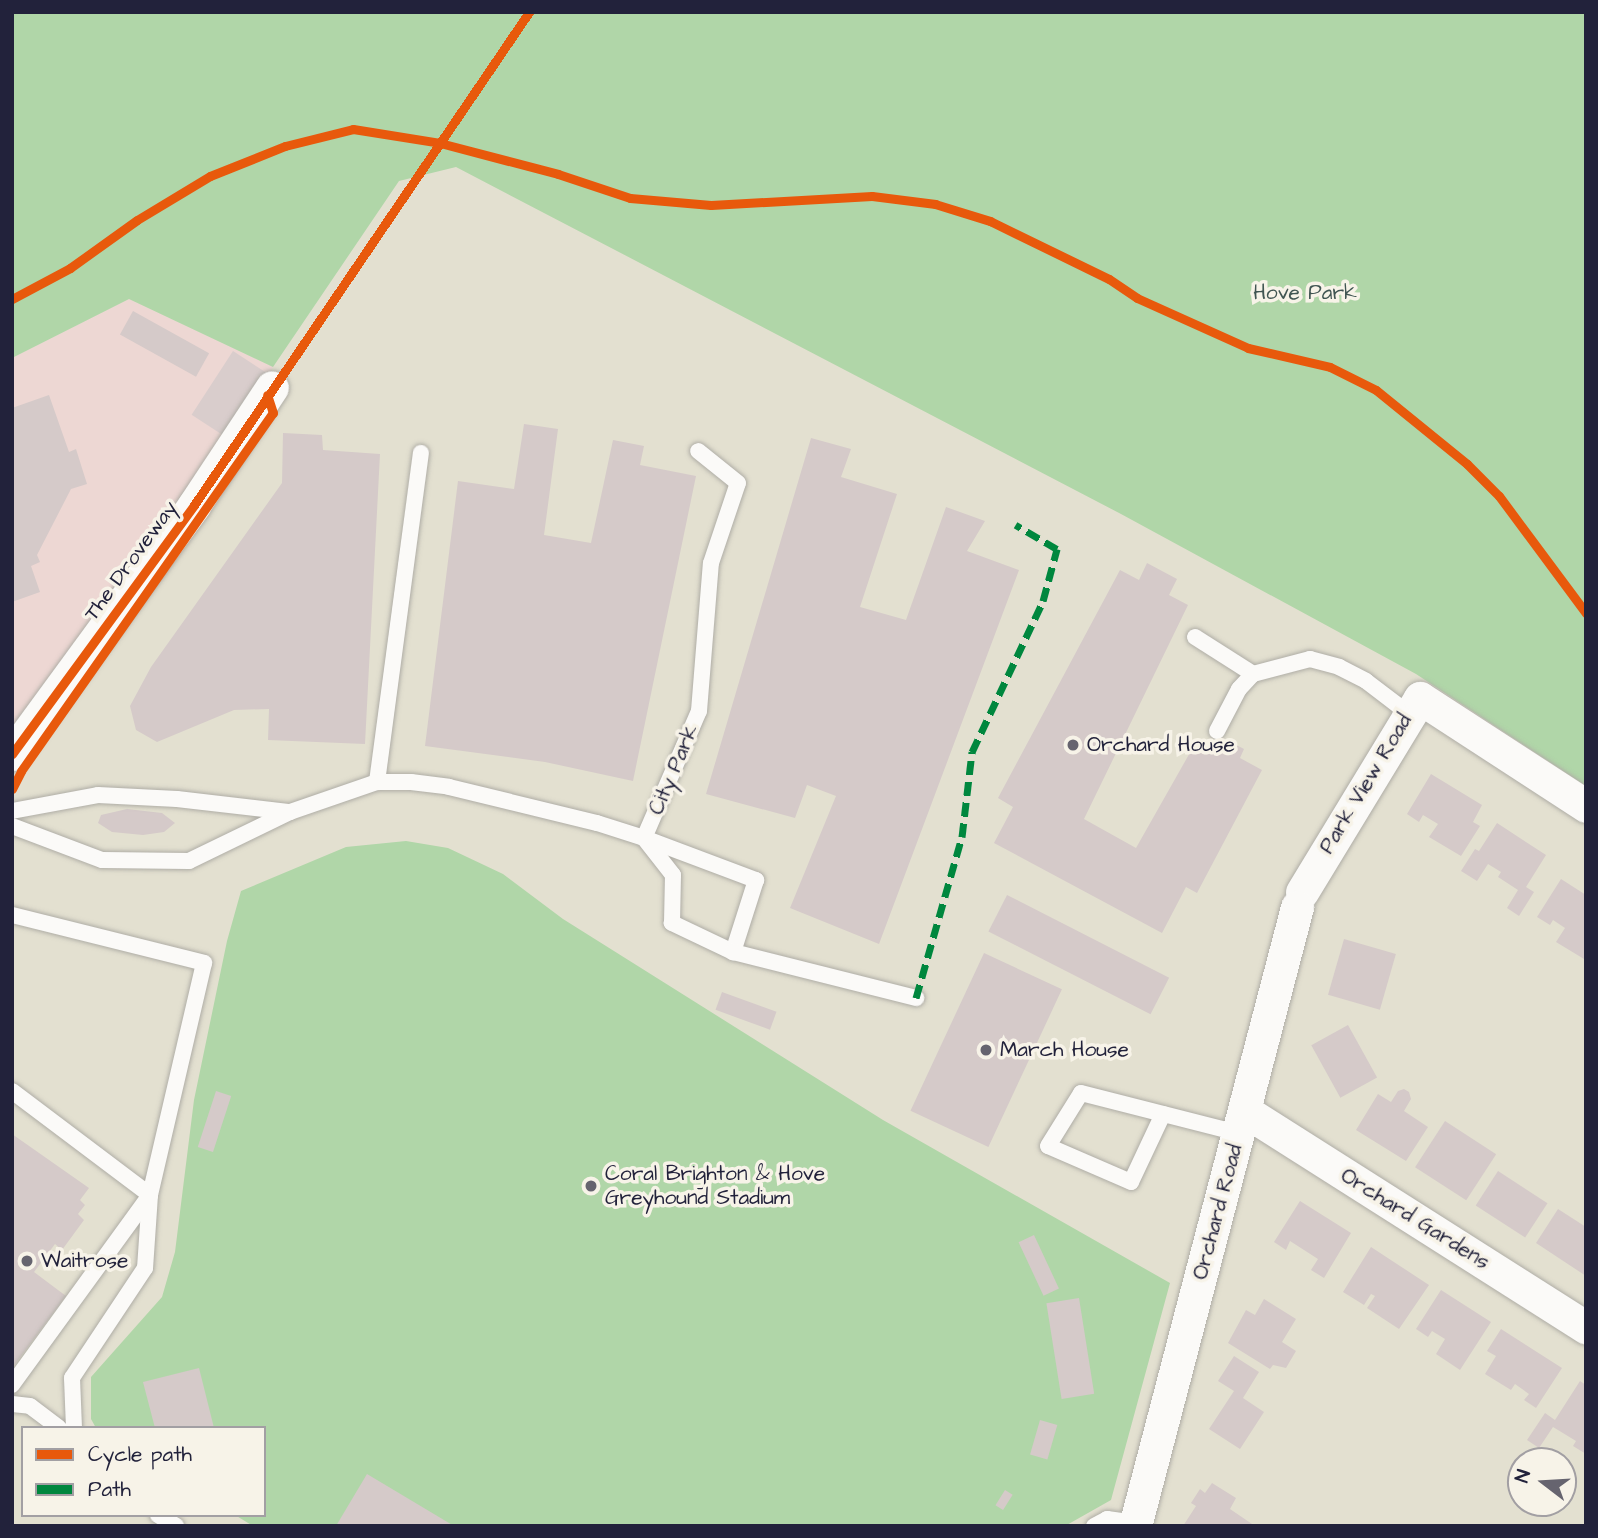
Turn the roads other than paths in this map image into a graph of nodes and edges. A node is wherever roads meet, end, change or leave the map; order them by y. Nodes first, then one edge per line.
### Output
1 (272, 387) dead end
2 (698, 451) dead end
3 (421, 453) dead end
4 (1195, 637) dead end
5 (1253, 674) junction
6 (1408, 713) junction
7 (1217, 731) dead end
8 (12, 754) edge
9 (377, 782) junction
10 (1586, 806) edge
11 (12, 811) edge
12 (290, 812) junction
13 (12, 826) edge
14 (644, 838) junction
15 (1300, 899) joint
16 (12, 915) edge
17 (733, 952) junction
18 (916, 998) dead end
19 (12, 1091) edge
20 (1163, 1114) junction
21 (1242, 1122) junction
22 (150, 1195) junction
23 (1586, 1327) edge
24 (12, 1385) edge
25 (12, 1404) edge
26 (56, 1426) edge
27 (74, 1426) edge
28 (1135, 1525) edge
29 (1094, 1526) edge

1 - 8 street, The Droveway
2 - 14 lane, City Park
3 - 9 lane
4 - 5 lane
5 - 6 lane
5 - 7 lane
6 - 10 street, Park View Road
6 - 15 street, Park View Road
9 - 12 lane, City Park
9 - 14 lane, City Park
11 - 12 lane
12 - 13 lane, City Park
14 - 17 lane
14 - 17 lane
15 - 21 street, Orchard Road
16 - 22 lane
17 - 18 lane
19 - 22 lane
20 - 20 lane
20 - 21 lane
21 - 23 street, Orchard Gardens
21 - 28 street, Orchard Road
22 - 24 lane
22 - 27 lane
25 - 26 lane
28 - 29 lane

